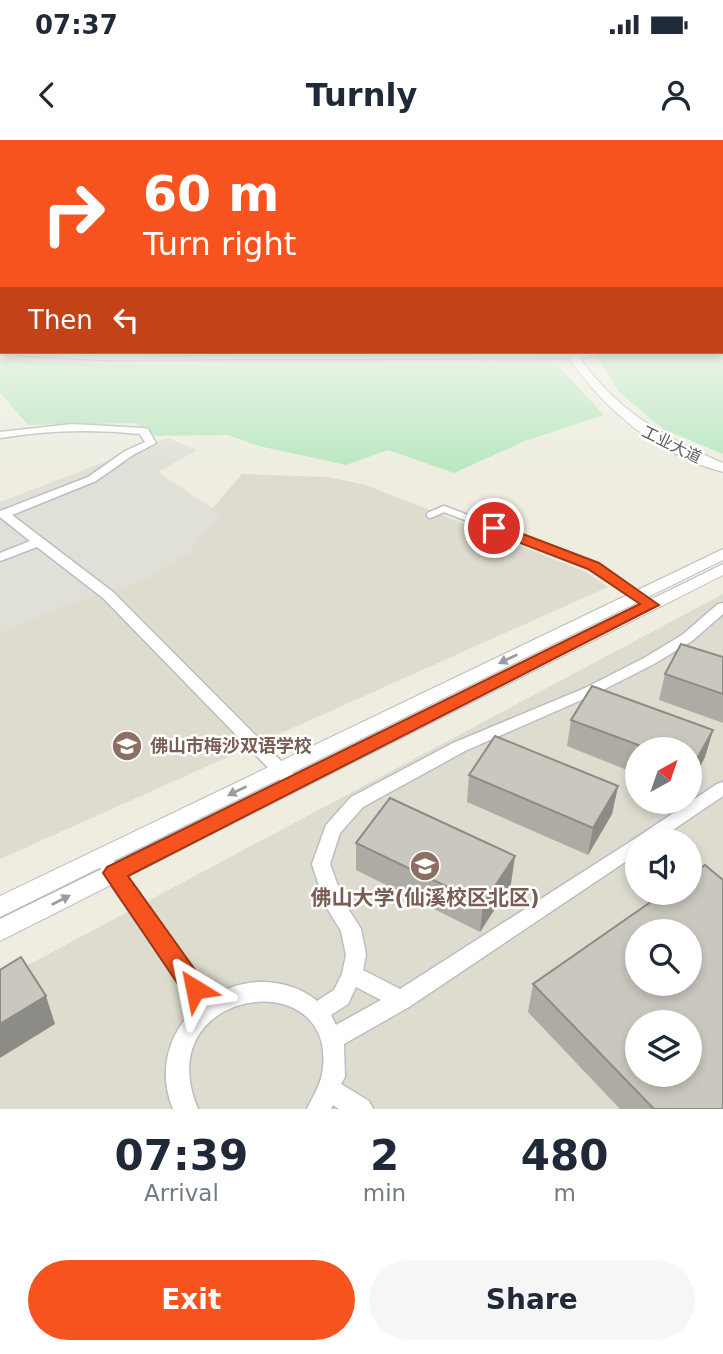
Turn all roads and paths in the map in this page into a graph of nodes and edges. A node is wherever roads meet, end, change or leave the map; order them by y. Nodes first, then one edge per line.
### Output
1 (592, 375) edge
2 (597, 375) edge
3 (0, 435) edge
4 (723, 460) edge
5 (723, 468) edge
6 (430, 515) dead end
7 (38, 542) junction
8 (723, 554) edge
9 (0, 557) edge
10 (723, 569) edge
11 (644, 600) junction
12 (723, 607) edge
13 (287, 777) junction
14 (723, 788) edge
15 (662, 828) edge
16 (625, 853) edge
17 (108, 865) junction
18 (0, 907) edge
19 (0, 931) edge
20 (352, 974) junction
21 (401, 1000) junction
22 (209, 1009) junction
23 (317, 1013) junction
24 (333, 1038) junction
25 (325, 1100) edge
26 (181, 1107) edge
27 (361, 1109) edge

1 - 5 street, 工业大道
2 - 4 street, 工业大道
3 - 7 street
6 - 11 lane
7 - 9 street
7 - 13 street
8 - 11 street
10 - 11 street
11 - 13 street
12 - 20 street
13 - 17 street
14 - 15 street
16 - 21 street
17 - 18 street
19 -> 17 street
17 - 22 street
20 - 21 street
20 - 23 street
21 - 24 street
22 - 23 street
22 - 26 street
23 - 24 street
24 - 25 street
25 - 27 street

